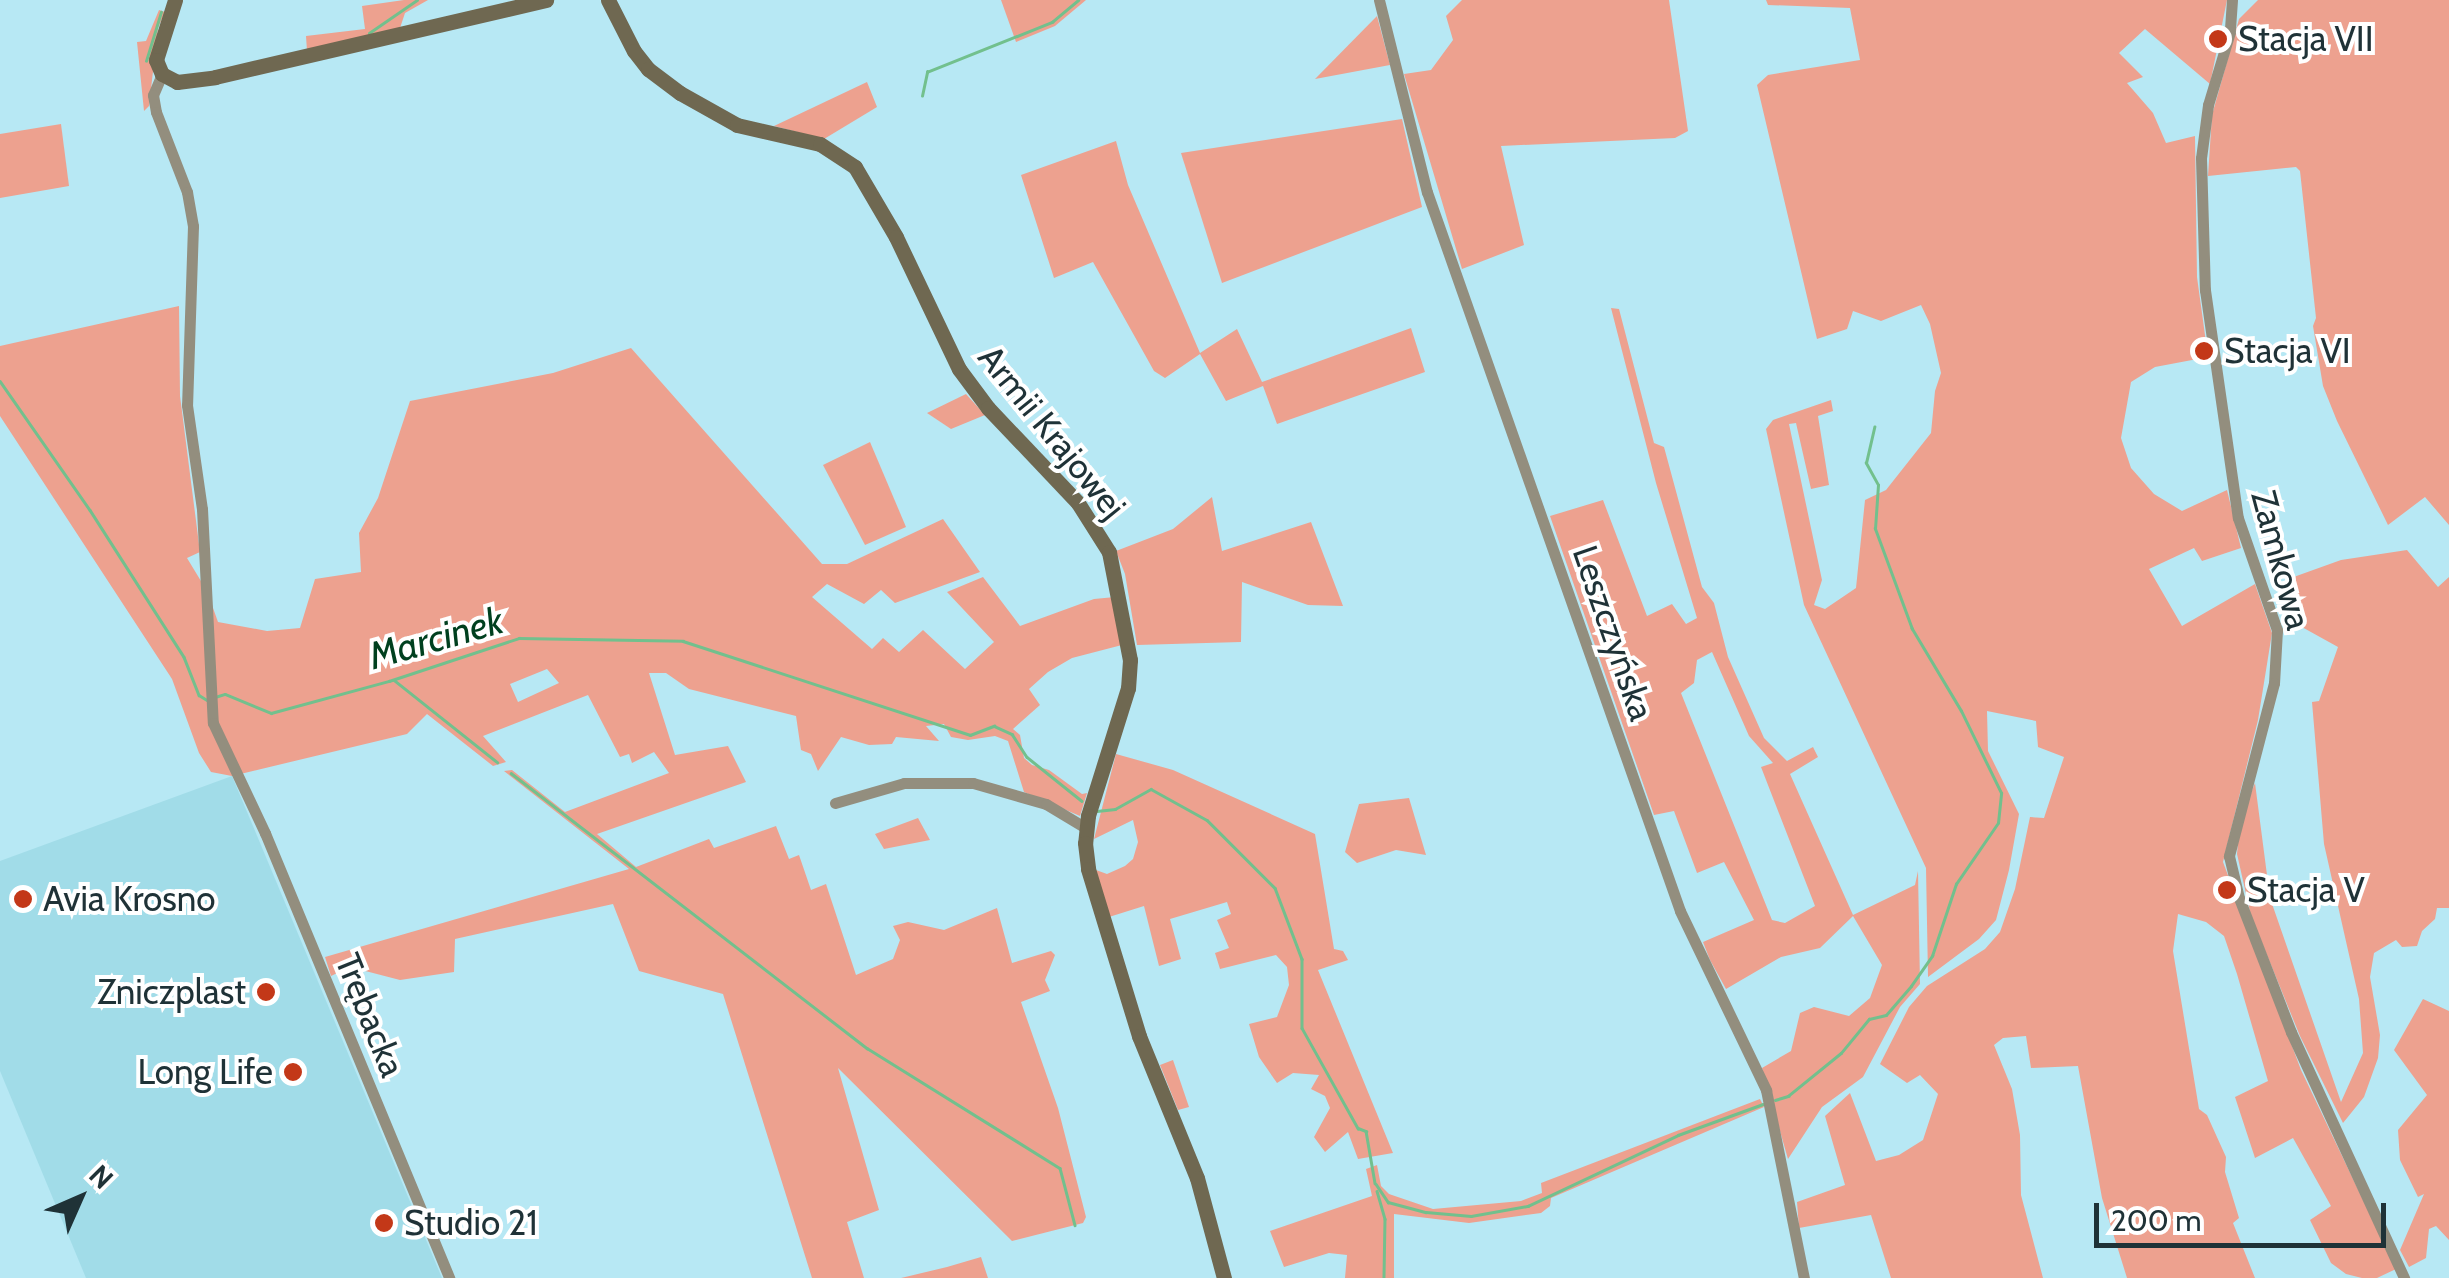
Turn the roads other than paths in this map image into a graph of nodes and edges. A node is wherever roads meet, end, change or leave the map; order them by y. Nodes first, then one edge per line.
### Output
1 (176, 0) edge
2 (546, 0) edge
3 (608, 0) edge
4 (1380, 0) edge
5 (2232, 0) edge
6 (162, 74) junction
7 (835, 803) dead end
8 (1086, 828) junction
9 (449, 1278) edge
10 (1224, 1278) edge
11 (1804, 1278) edge
12 (2404, 1278) edge

1 - 6 street
2 - 6 street
3 - 8 street, Armii Krajowej
4 - 11 street, Leszczyńska
5 - 12 street, Zamkowa
6 - 9 street, Trębacka
7 - 8 street
8 - 10 street, Armii Krajowej

